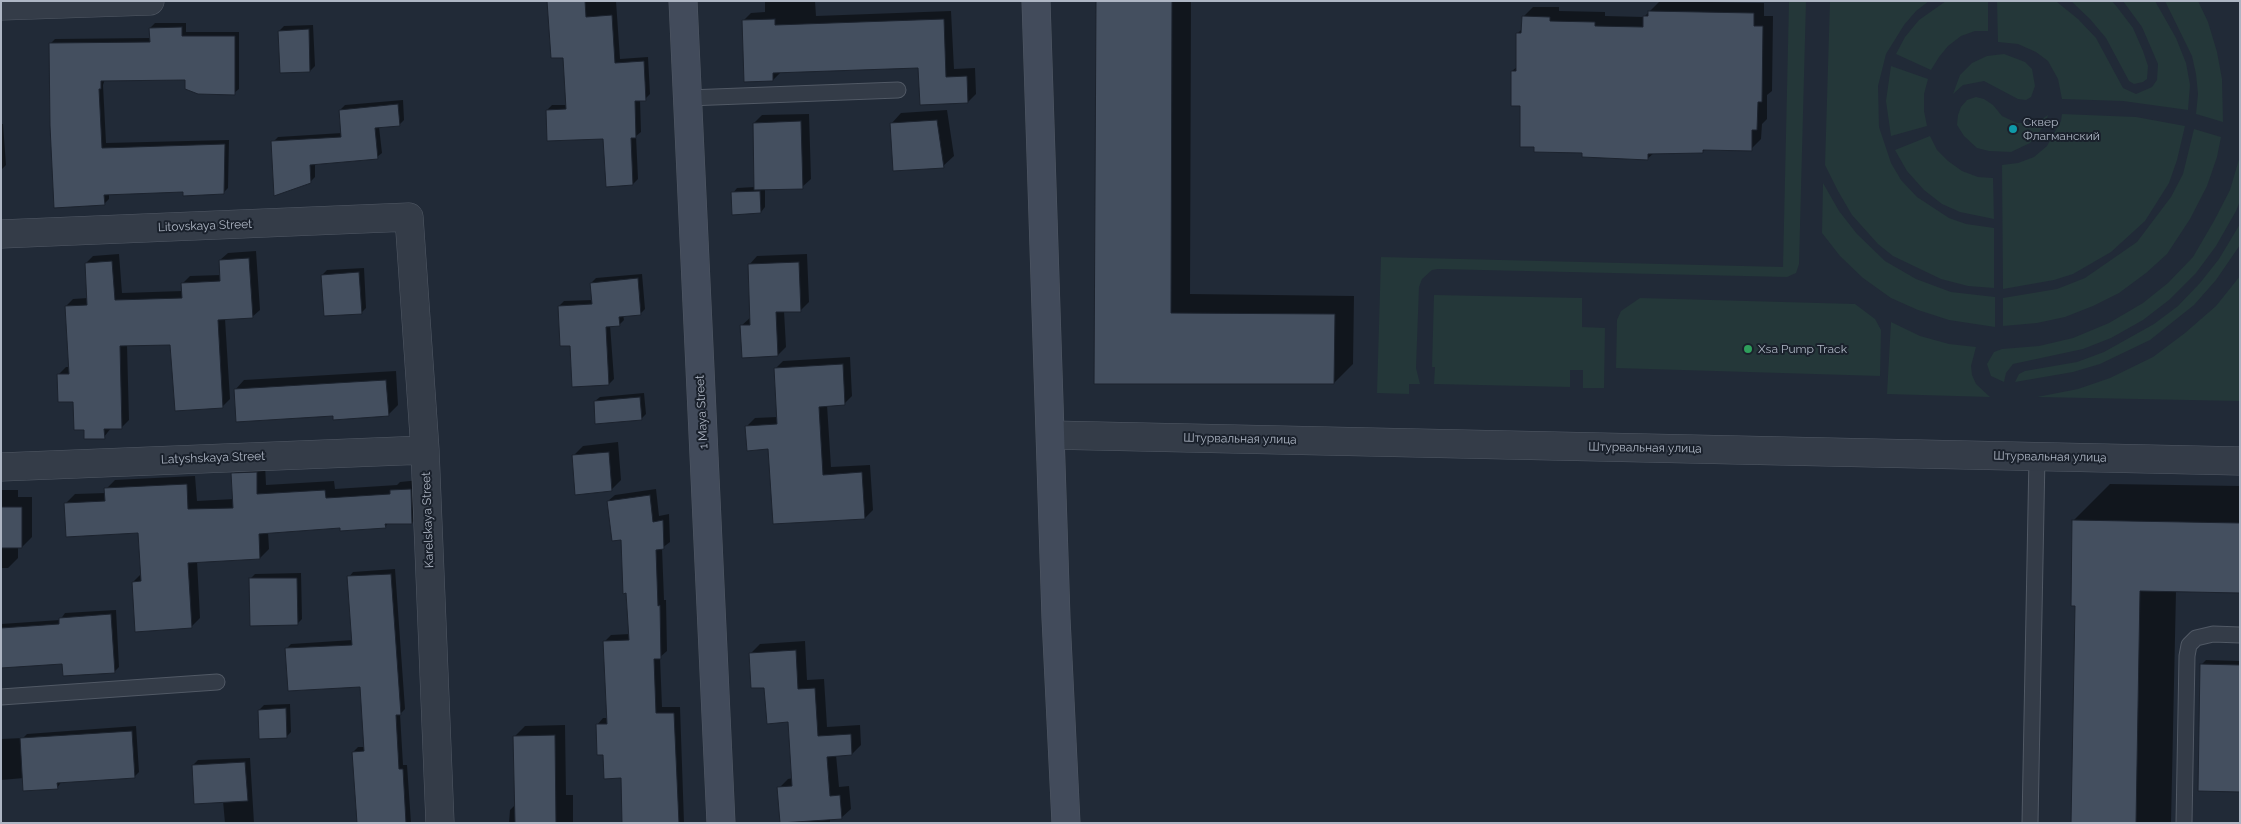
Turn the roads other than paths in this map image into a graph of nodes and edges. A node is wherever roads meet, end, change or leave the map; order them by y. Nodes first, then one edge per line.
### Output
1 (150, 1) edge
2 (683, 1) edge
3 (1036, 1) edge
4 (1, 6) edge
5 (898, 90) dead end
6 (688, 98) junction
7 (409, 217) joint
8 (1, 234) edge
9 (1050, 435) junction
10 (425, 450) junction
11 (2037, 456) junction
12 (2240, 461) edge
13 (1, 467) edge
14 (2240, 635) edge
15 (217, 682) dead end
16 (1, 696) edge
17 (440, 823) edge
18 (722, 823) edge
19 (1066, 823) edge
20 (2030, 823) edge
21 (2184, 823) edge

1 - 4 street
2 - 6 main road, 1 Maya Street
3 - 9 main road
5 - 6 lane
6 - 18 main road, 1 Maya Street
7 - 8 street, Litovskaya Street
7 - 10 street, Karelskaya Street
9 - 11 street, Штурвальная улица
9 - 19 main road
10 - 13 street, Latyshskaya Street
10 - 17 street, Karelskaya Street
11 - 12 street, Штурвальная улица
11 - 20 lane
14 - 21 lane
15 - 16 lane

